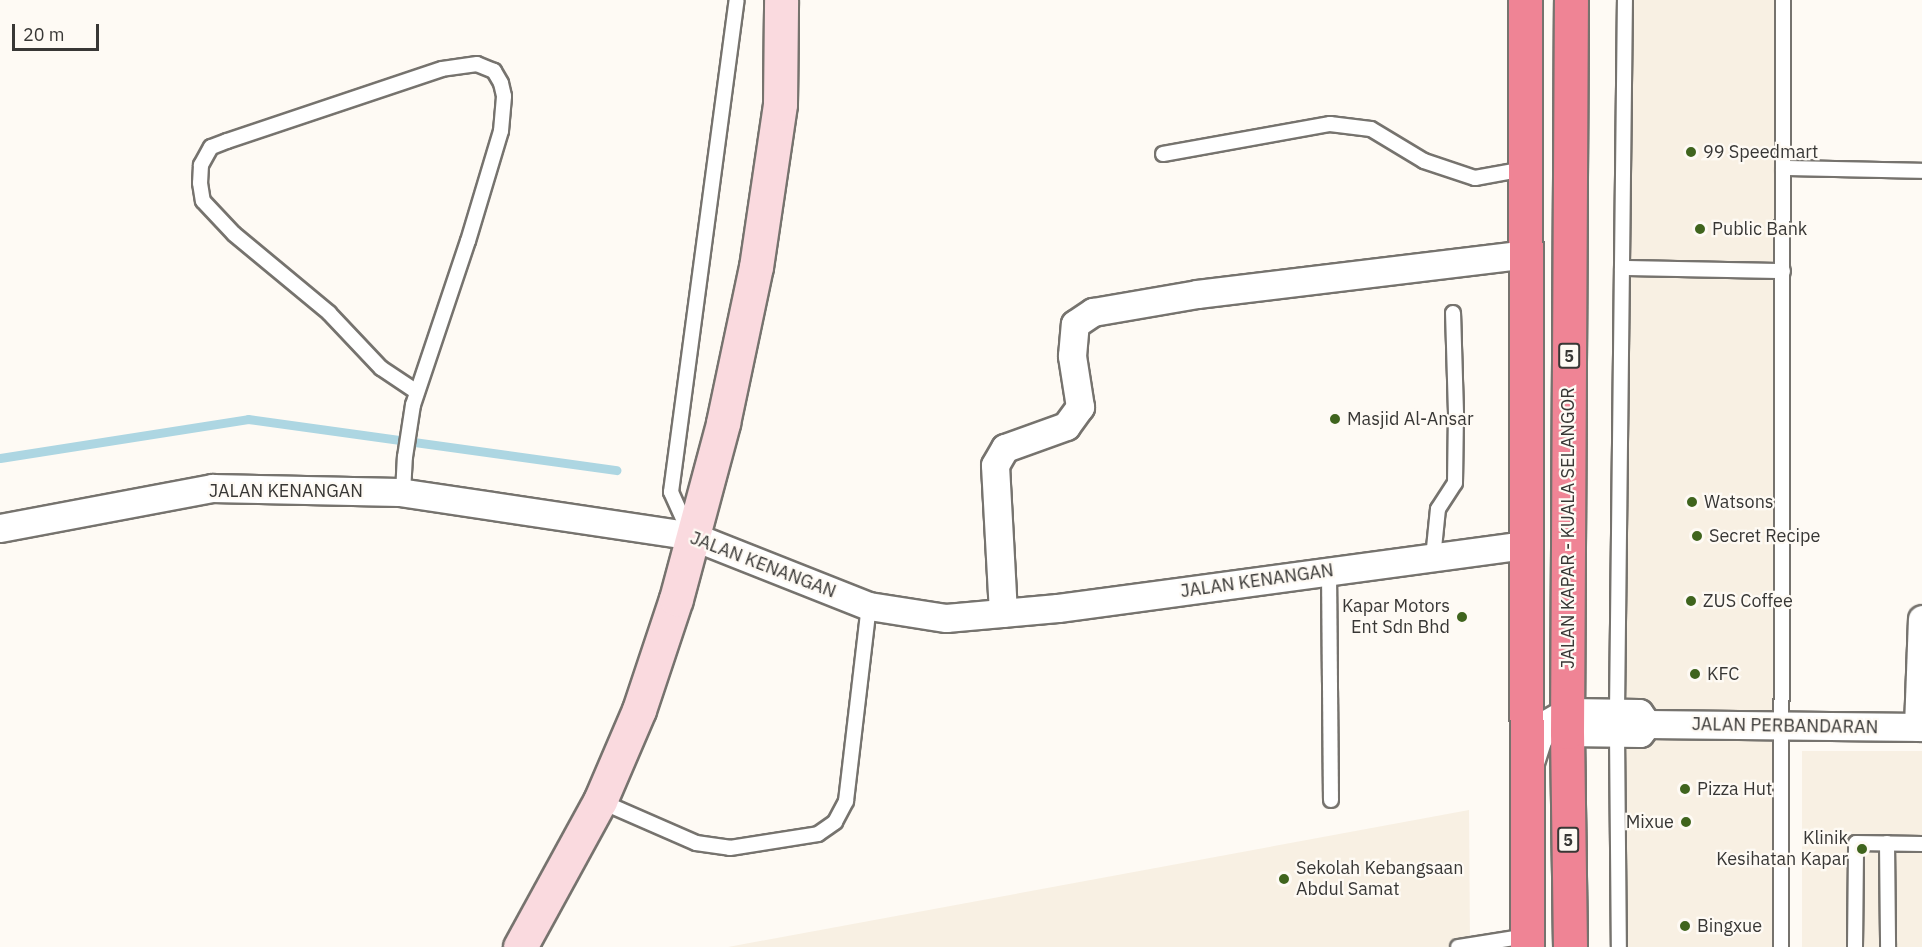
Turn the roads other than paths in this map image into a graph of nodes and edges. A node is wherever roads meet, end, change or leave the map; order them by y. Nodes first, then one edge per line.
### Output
1 (737, 0) edge
2 (781, 0) edge
3 (1525, 0) edge
4 (1571, 0) edge
5 (1625, 0) edge
6 (1783, 0) edge
7 (1163, 154) dead end
8 (1783, 168) junction
9 (1526, 170) junction
10 (1922, 171) edge
11 (1526, 254) junction
12 (1622, 268) junction
13 (1783, 271) junction
14 (1453, 313) dead end
15 (415, 398) junction
16 (403, 493) junction
17 (0, 528) edge
18 (692, 536) junction
19 (1526, 545) junction
20 (1432, 558) junction
21 (1329, 572) junction
22 (869, 606) junction
23 (1003, 613) junction
24 (1922, 619) edge
25 (1527, 675) junction
26 (1617, 722) junction
27 (1560, 723) junction
28 (1782, 726) junction
29 (1920, 727) edge
30 (1527, 774) junction
31 (1331, 800) dead end
32 (600, 801) junction
33 (1887, 843) junction
34 (1922, 844) edge
35 (1527, 942) edge
36 (520, 947) edge
37 (1458, 947) edge
38 (1570, 947) edge
39 (1619, 947) edge
40 (1781, 947) edge
41 (1855, 947) edge
42 (1888, 947) edge

1 - 18 lane
2 - 18 street
3 - 9 highway
4 - 27 highway, JALAN KAPAR - KUALA SELANGOR / 5
5 - 12 lane
6 - 8 lane
7 - 9 lane
8 - 10 lane
8 - 13 lane
9 - 11 highway
11 - 19 highway
11 - 23 street
12 - 13 lane
12 - 26 lane
13 - 28 lane
14 - 20 lane
15 - 15 lane
15 - 16 lane
16 - 17 street, JALAN KENANGAN
16 - 18 street, JALAN KENANGAN
18 - 22 street, JALAN KENANGAN
18 - 32 street
19 - 20 street, JALAN KENANGAN
19 - 25 highway
20 - 21 street, JALAN KENANGAN
21 - 23 street, JALAN KENANGAN
21 - 31 lane
22 - 23 street, JALAN KENANGAN
22 - 32 lane
24 - 29 street
25 - 27 street
25 - 30 highway
26 - 27 street, JALAN PERBANDARAN
26 - 28 street, JALAN PERBANDARAN
26 - 39 lane
27 - 30 street
27 - 38 highway, JALAN KAPAR - KUALA SELANGOR / 5
28 - 29 street, JALAN PERBANDARAN
28 - 40 lane
30 - 35 highway
32 - 36 street
33 - 34 lane
33 - 41 lane
33 - 42 lane
35 - 37 lane

